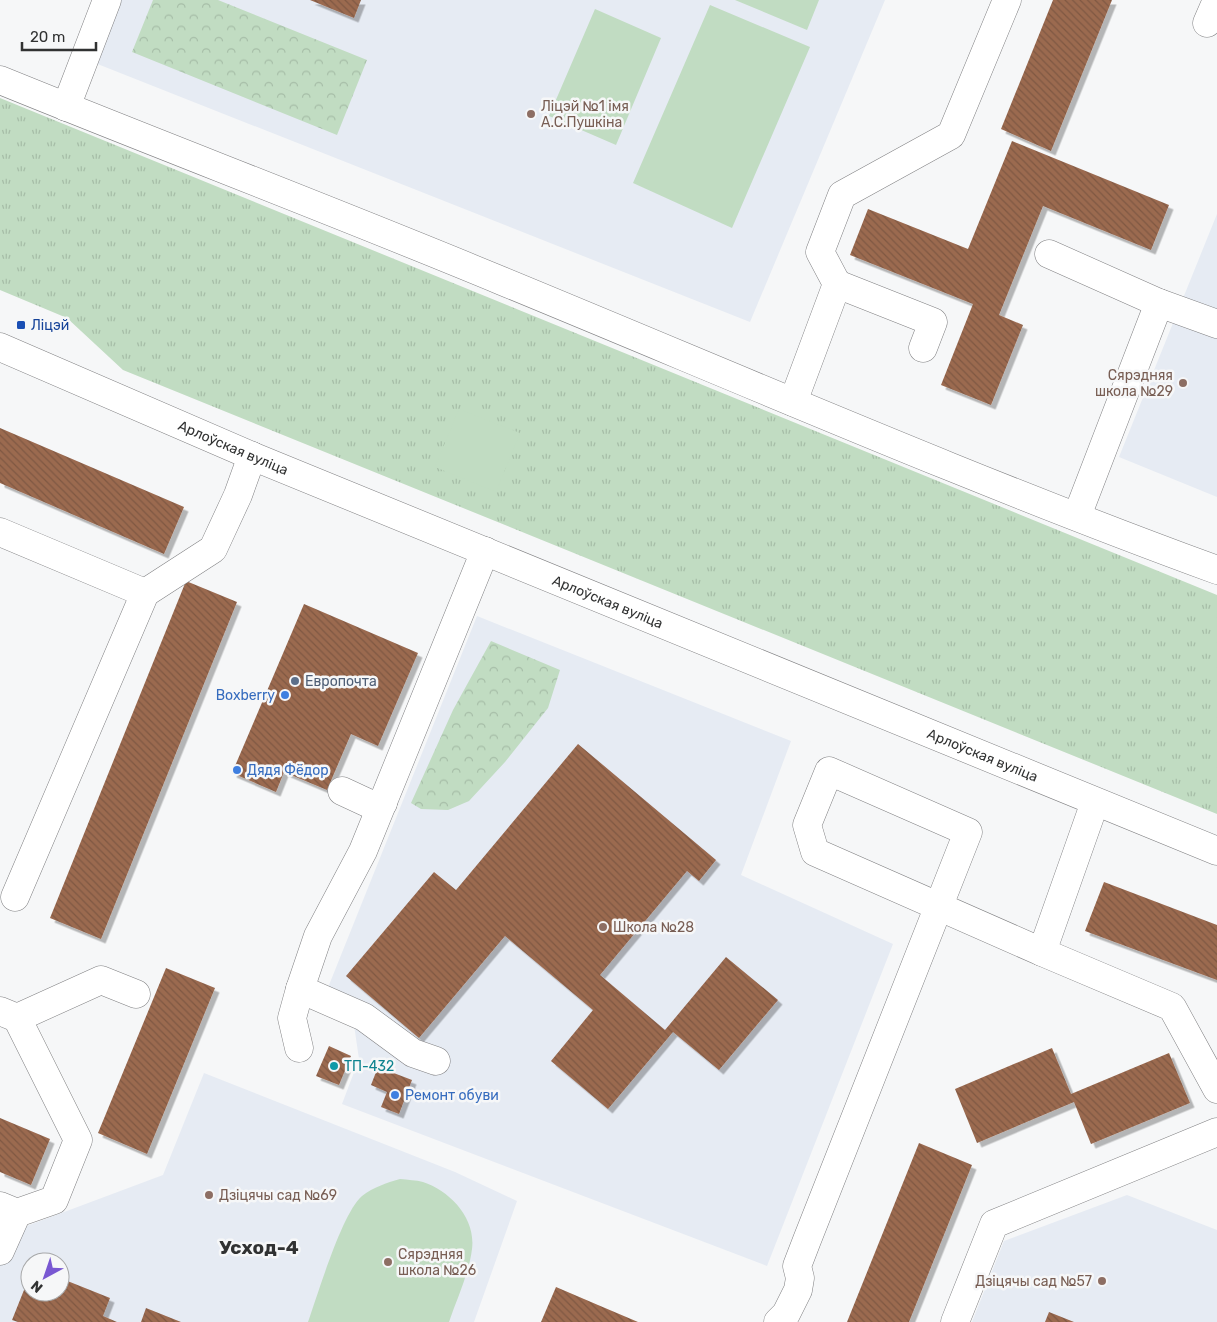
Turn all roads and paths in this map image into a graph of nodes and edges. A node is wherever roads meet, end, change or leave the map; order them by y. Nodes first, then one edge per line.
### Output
1 (107, 0) edge
2 (1007, 0) edge
3 (0, 80) edge
4 (66, 107) junction
5 (1049, 254) dead end
6 (837, 284) junction
7 (1159, 303) junction
8 (1217, 324) edge
9 (0, 347) edge
10 (923, 348) dead end
11 (793, 402) junction
12 (252, 456) junction
13 (1077, 516) junction
14 (0, 532) edge
15 (485, 551) junction
16 (1217, 570) edge
17 (145, 593) junction
18 (342, 791) dead end
19 (1095, 802) junction
20 (383, 803) junction
21 (1217, 851) edge
22 (15, 897) dead end
23 (939, 905) junction
24 (1042, 952) junction
25 (300, 989) junction
26 (136, 994) dead end
27 (9, 1014) edge
28 (299, 1048) dead end
29 (436, 1062) dead end
30 (1217, 1089) edge
31 (1217, 1132) edge
32 (8, 1209) edge
33 (0, 1251) edge
34 (777, 1322) edge
35 (955, 1322) edge

1 - 4 street
2 - 6 street
3 - 4 street
4 - 11 street
5 - 7 street
6 - 10 street
6 - 11 street
7 - 8 street
7 - 13 street
9 - 12 street, Арлоўская вуліца
11 - 13 street
12 - 15 street, Арлоўская вуліца
12 - 17 street
13 - 16 street
14 - 17 street
15 - 19 street, Арлоўская вуліца
15 - 20 street
17 - 22 street
18 - 20 street
19 - 21 street, Арлоўская вуліца
19 - 24 street
20 - 25 street
23 - 23 street
23 - 24 street
23 - 34 street
24 - 30 street
25 - 28 street
25 - 29 street
26 - 27 street
27 - 32 street
31 - 35 street
32 - 33 street

